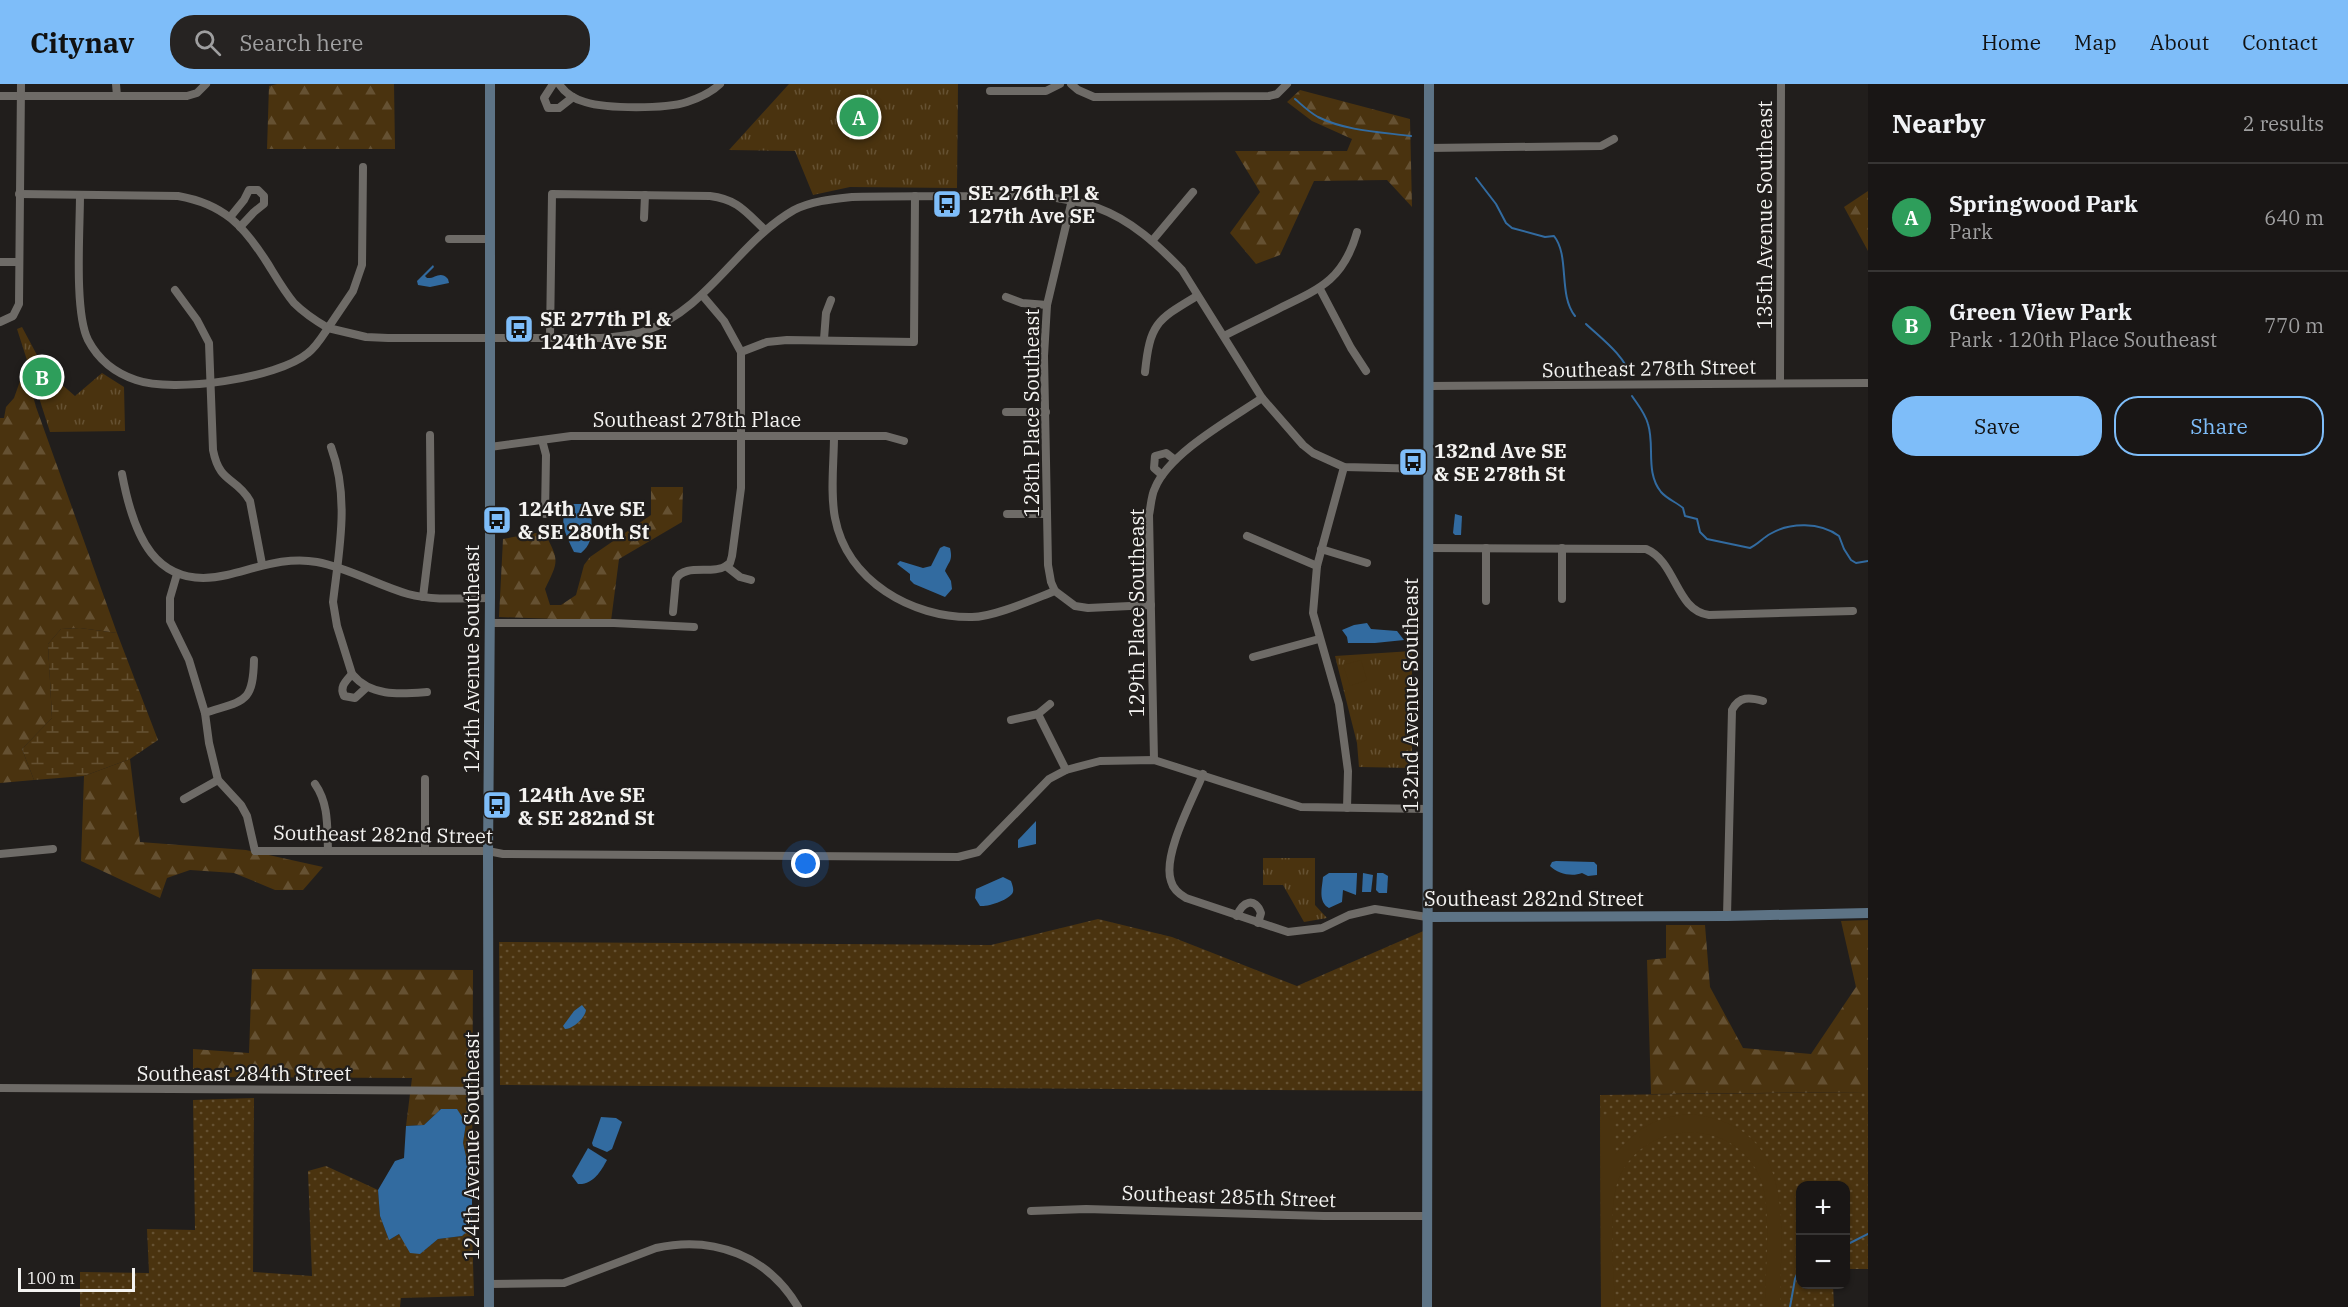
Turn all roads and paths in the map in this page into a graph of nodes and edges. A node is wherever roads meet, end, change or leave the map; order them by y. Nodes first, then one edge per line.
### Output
1 (21, 84) edge
2 (117, 84) edge
3 (490, 84) edge
4 (554, 84) edge
5 (720, 84) edge
6 (1060, 84) edge
7 (1071, 84) edge
8 (1287, 84) edge
9 (1429, 84) edge
10 (1781, 84) edge
11 (205, 86) edge
12 (561, 87) edge
13 (990, 91) dead end
14 (0, 96) edge
15 (20, 96) junction
16 (117, 96) junction
17 (573, 98) junction
18 (1614, 139) dead end
19 (1428, 148) junction
20 (363, 167) dead end
21 (1193, 192) dead end
22 (19, 194) junction
23 (80, 195) junction
24 (645, 195) junction
25 (915, 196) junction
26 (1072, 200) junction
27 (231, 216) junction
28 (644, 218) dead end
29 (240, 227) junction
30 (765, 231) junction
31 (1357, 232) dead end
32 (449, 239) dead end
33 (489, 239) junction
34 (1152, 241) junction
35 (0, 262) edge
36 (19, 262) junction
37 (1320, 289) junction
38 (175, 290) dead end
39 (702, 295) junction
40 (1197, 296) junction
41 (1006, 297) dead end
42 (831, 300) dead end
43 (1047, 305) junction
44 (0, 322) edge
45 (328, 328) junction
46 (1224, 336) junction
47 (490, 338) junction
48 (550, 338) junction
49 (824, 339) junction
50 (741, 352) junction
51 (1366, 371) dead end
52 (1145, 372) dead end
53 (211, 382) junction
54 (1780, 383) junction
55 (1868, 383) edge
56 (1430, 386) junction
57 (1262, 398) junction
58 (1006, 412) dead end
59 (1046, 412) junction
60 (430, 435) dead end
61 (742, 436) junction
62 (834, 436) junction
63 (542, 440) junction
64 (904, 441) dead end
65 (331, 447) dead end
66 (490, 447) junction
67 (1175, 460) junction
68 (1344, 467) junction
69 (1429, 469) junction
70 (1164, 472) junction
71 (122, 474) dead end
72 (545, 514) dead end
73 (1007, 514) dead end
74 (1047, 514) junction
75 (1247, 536) dead end
76 (1429, 548) junction
77 (1486, 548) junction
78 (1562, 548) junction
79 (1321, 549) junction
80 (1367, 563) dead end
81 (262, 564) junction
82 (726, 566) junction
83 (1317, 566) junction
84 (337, 567) junction
85 (177, 574) junction
86 (751, 580) dead end
87 (1055, 591) junction
88 (423, 597) junction
89 (490, 598) junction
90 (1562, 599) dead end
91 (1486, 601) dead end
92 (1150, 605) junction
93 (1853, 611) dead end
94 (673, 612) dead end
95 (490, 623) junction
96 (694, 627) dead end
97 (1319, 639) junction
98 (1253, 657) dead end
99 (254, 660) dead end
100 (352, 674) junction
101 (367, 687) junction
102 (427, 692) dead end
103 (1763, 701) dead end
104 (1050, 704) dead end
105 (206, 713) junction
106 (1038, 714) junction
107 (1011, 720) dead end
108 (1154, 760) junction
109 (1066, 770) junction
110 (1203, 774) junction
111 (425, 779) dead end
112 (218, 780) junction
113 (315, 784) dead end
114 (184, 799) dead end
115 (1347, 808) junction
116 (1428, 809) junction
117 (53, 849) dead end
118 (328, 850) junction
119 (425, 850) junction
120 (488, 851) junction
121 (0, 854) edge
122 (1868, 913) edge
123 (1237, 916) junction
124 (1727, 916) junction
125 (1427, 917) junction
126 (1258, 923) junction
127 (0, 1088) edge
128 (489, 1091) junction
129 (1031, 1211) dead end
130 (1427, 1216) junction
131 (489, 1284) junction
132 (489, 1307) edge
133 (798, 1307) edge
134 (1427, 1307) edge

1 - 15 street
2 - 16 street
3 - 33 street, 124th Avenue Southeast
4 - 17 street
5 - 17 street
6 - 13 street
7 - 8 street
9 - 19 street, 132nd Avenue Southeast
10 - 54 street, 135th Avenue Southeast
11 - 16 street
12 - 17 street
14 - 15 street
15 - 16 street
15 - 22 street
18 - 19 street
19 - 56 street, 132nd Avenue Southeast
20 - 45 street
21 - 34 street
22 - 23 street
22 - 36 street
23 - 27 street
23 - 53 street
24 - 28 street
24 - 30 street
24 - 48 street
25 - 26 street
25 - 30 street
25 - 49 street
26 - 34 street
26 - 43 street, 128th Place Southeast
27 - 29 street
27 - 29 street
29 - 45 street
30 - 39 street
31 - 37 street
32 - 33 street
33 - 47 street, 124th Avenue Southeast
34 - 40 street
35 - 36 street
36 - 44 street
37 - 46 street
37 - 51 street
38 - 53 street
39 - 48 street
39 - 50 street
40 - 46 street
40 - 52 street
41 - 43 street
42 - 49 street
43 - 59 street, 128th Place Southeast
45 - 47 street
45 - 53 street
46 - 57 street
47 - 48 street
47 - 66 street, 124th Avenue Southeast
49 - 50 street
50 - 61 street
53 - 81 street
54 - 55 street, Southeast 278th Street
54 - 56 street, Southeast 278th Street
56 - 69 street, 132nd Avenue Southeast
57 - 67 street
57 - 68 street
58 - 59 street
59 - 74 street, 128th Place Southeast
60 - 88 street
61 - 62 street, Southeast 278th Place
61 - 63 street, Southeast 278th Place
61 - 82 street
62 - 64 street, Southeast 278th Place
62 - 87 street
63 - 66 street, Southeast 278th Place
63 - 72 street
65 - 84 street
66 - 89 street, 124th Avenue Southeast
67 - 70 street
67 - 70 street
68 - 69 street
68 - 79 street
69 - 76 street, 132nd Avenue Southeast
70 - 92 street, 129th Place Southeast
71 - 85 street
73 - 74 street
74 - 87 street, 128th Place Southeast
75 - 83 street
76 - 77 street
76 - 116 street, 132nd Avenue Southeast
77 - 78 street
77 - 91 street
78 - 90 street
78 - 93 street
79 - 80 street
79 - 83 street
81 - 84 street
81 - 85 street
82 - 86 street
82 - 94 street
83 - 97 street
84 - 88 street
84 - 100 street
85 - 105 street
87 - 92 street
88 - 89 street
89 - 95 street, 124th Avenue Southeast
92 - 108 street, 129th Place Southeast
95 - 96 street
95 - 120 street, 124th Avenue Southeast
97 - 98 street
97 - 115 street
99 - 105 street
100 - 101 street
100 - 101 street
101 - 102 street
103 - 124 street
104 - 106 street
105 - 112 street
106 - 107 street
106 - 109 street
108 - 109 street
108 - 110 street
109 - 120 street, Southeast 282nd Street
110 - 115 street
110 - 123 street, Southeast 282nd Street
111 - 119 street
112 - 114 street
112 - 118 street, Southeast 282nd Street
113 - 118 street
115 - 116 street
116 - 125 street, 132nd Avenue Southeast
117 - 121 street
118 - 119 street, Southeast 282nd Street
119 - 120 street, Southeast 282nd Street
120 - 128 street, 124th Avenue Southeast
122 - 124 street, Southeast 282nd Street
123 - 126 street, Southeast 282nd Street
123 - 126 street
124 - 125 street, Southeast 282nd Street
125 - 126 street, Southeast 282nd Street
125 - 130 street, 132nd Avenue Southeast
127 - 128 street, Southeast 284th Street
128 - 131 street, 124th Avenue Southeast
129 - 130 street, Southeast 285th Street
130 - 134 street, 132nd Avenue Southeast
131 - 132 street, 124th Avenue Southeast
131 - 133 street

